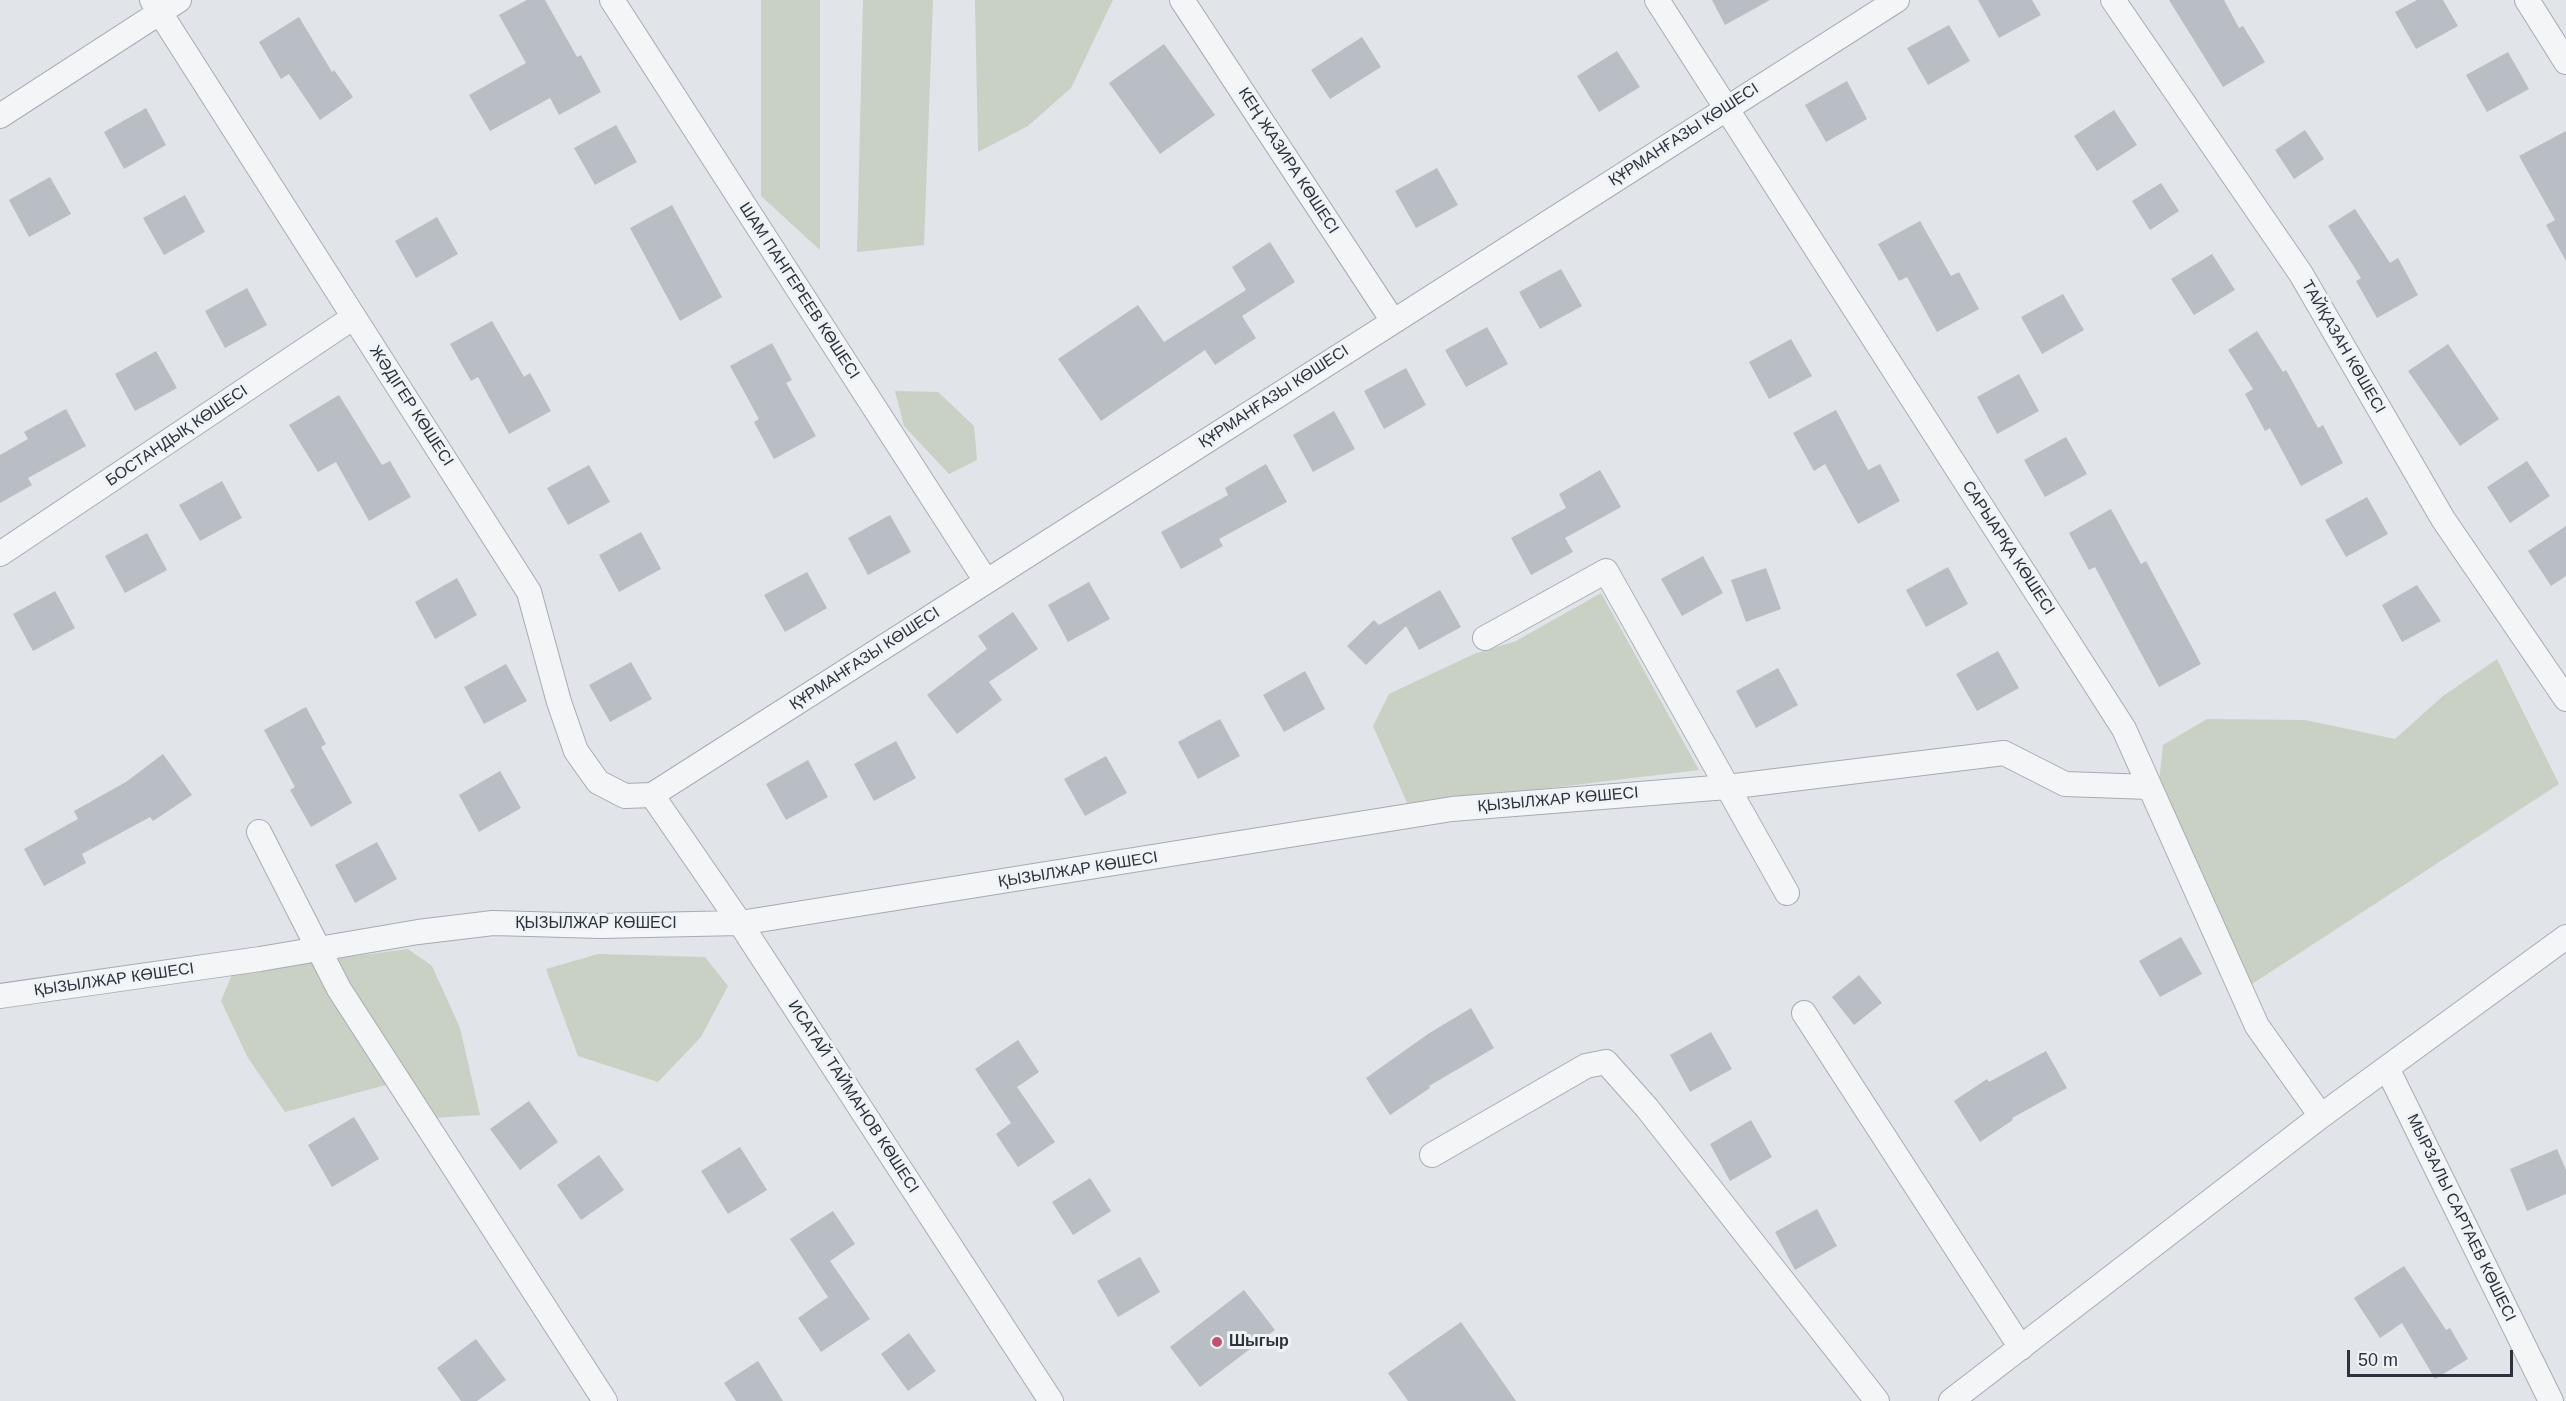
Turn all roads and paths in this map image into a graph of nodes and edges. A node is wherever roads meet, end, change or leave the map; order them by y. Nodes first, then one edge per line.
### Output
1 (612, 0) edge
2 (1182, 0) edge
3 (1657, 0) edge
4 (1897, 0) edge
5 (2113, 0) edge
6 (2527, 0) edge
7 (164, 4) edge
8 (2566, 62) edge
9 (1727, 108) junction
10 (0, 116) edge
11 (354, 317) junction
12 (1393, 321) junction
13 (0, 555) edge
14 (986, 581) junction
15 (1485, 638) dead end
16 (2565, 695) edge
17 (1727, 787) junction
18 (2150, 788) junction
19 (652, 795) junction
20 (259, 832) dead end
21 (1787, 893) dead end
22 (740, 923) junction
23 (2566, 937) edge
24 (318, 949) junction
25 (0, 996) edge
26 (1804, 1013) dead end
27 (2387, 1068) junction
28 (2321, 1116) junction
29 (1432, 1155) dead end
30 (2021, 1348) junction
31 (605, 1401) edge
32 (1051, 1401) edge
33 (1876, 1401) edge
34 (1951, 1401) edge
35 (2551, 1401) edge

1 - 14 street, ШАМ ПАНГЕРЕЕВ КӨШЕСІ
2 - 12 street, КЕҢ ЖАЗИРА КӨШЕСІ
3 - 9 street, САРЫАРҚА КӨШЕСІ
4 - 9 street, ҚҰРМАНҒАЗЫ КӨШЕСІ
5 - 16 street, ТАЙҚАЗАН КӨШЕСІ
6 - 8 street
7 - 10 street
7 - 11 street, ЖӘДІГЕР КӨШЕСІ
9 - 12 street, ҚҰРМАНҒАЗЫ КӨШЕСІ
9 - 18 street, САРЫАРҚА КӨШЕСІ
11 - 13 street, БОСТАНДЫҚ КӨШЕСІ
11 - 19 street, ЖӘДІГЕР КӨШЕСІ
12 - 14 street, ҚҰРМАНҒАЗЫ КӨШЕСІ
14 - 19 street, ҚҰРМАНҒАЗЫ КӨШЕСІ
15 - 17 street
17 - 18 street, ҚЫЗЫЛЖАР КӨШЕСІ
17 - 21 street
17 - 22 street, ҚЫЗЫЛЖАР КӨШЕСІ
18 - 28 street, САРЫАРҚА КӨШЕСІ
19 - 22 street, ИСАТАЙ ТАЙМАНОВ КӨШЕСІ
20 - 24 street
22 - 24 street, ҚЫЗЫЛЖАР КӨШЕСІ
22 - 32 street, ИСАТАЙ ТАЙМАНОВ КӨШЕСІ
23 - 27 street
24 - 25 street, ҚЫЗЫЛЖАР КӨШЕСІ
24 - 31 street
26 - 30 street
27 - 28 street
27 - 35 street, МЫРЗАЛЫ САРТАЕВ КӨШЕСІ
28 - 30 street
29 - 33 street
30 - 34 street

